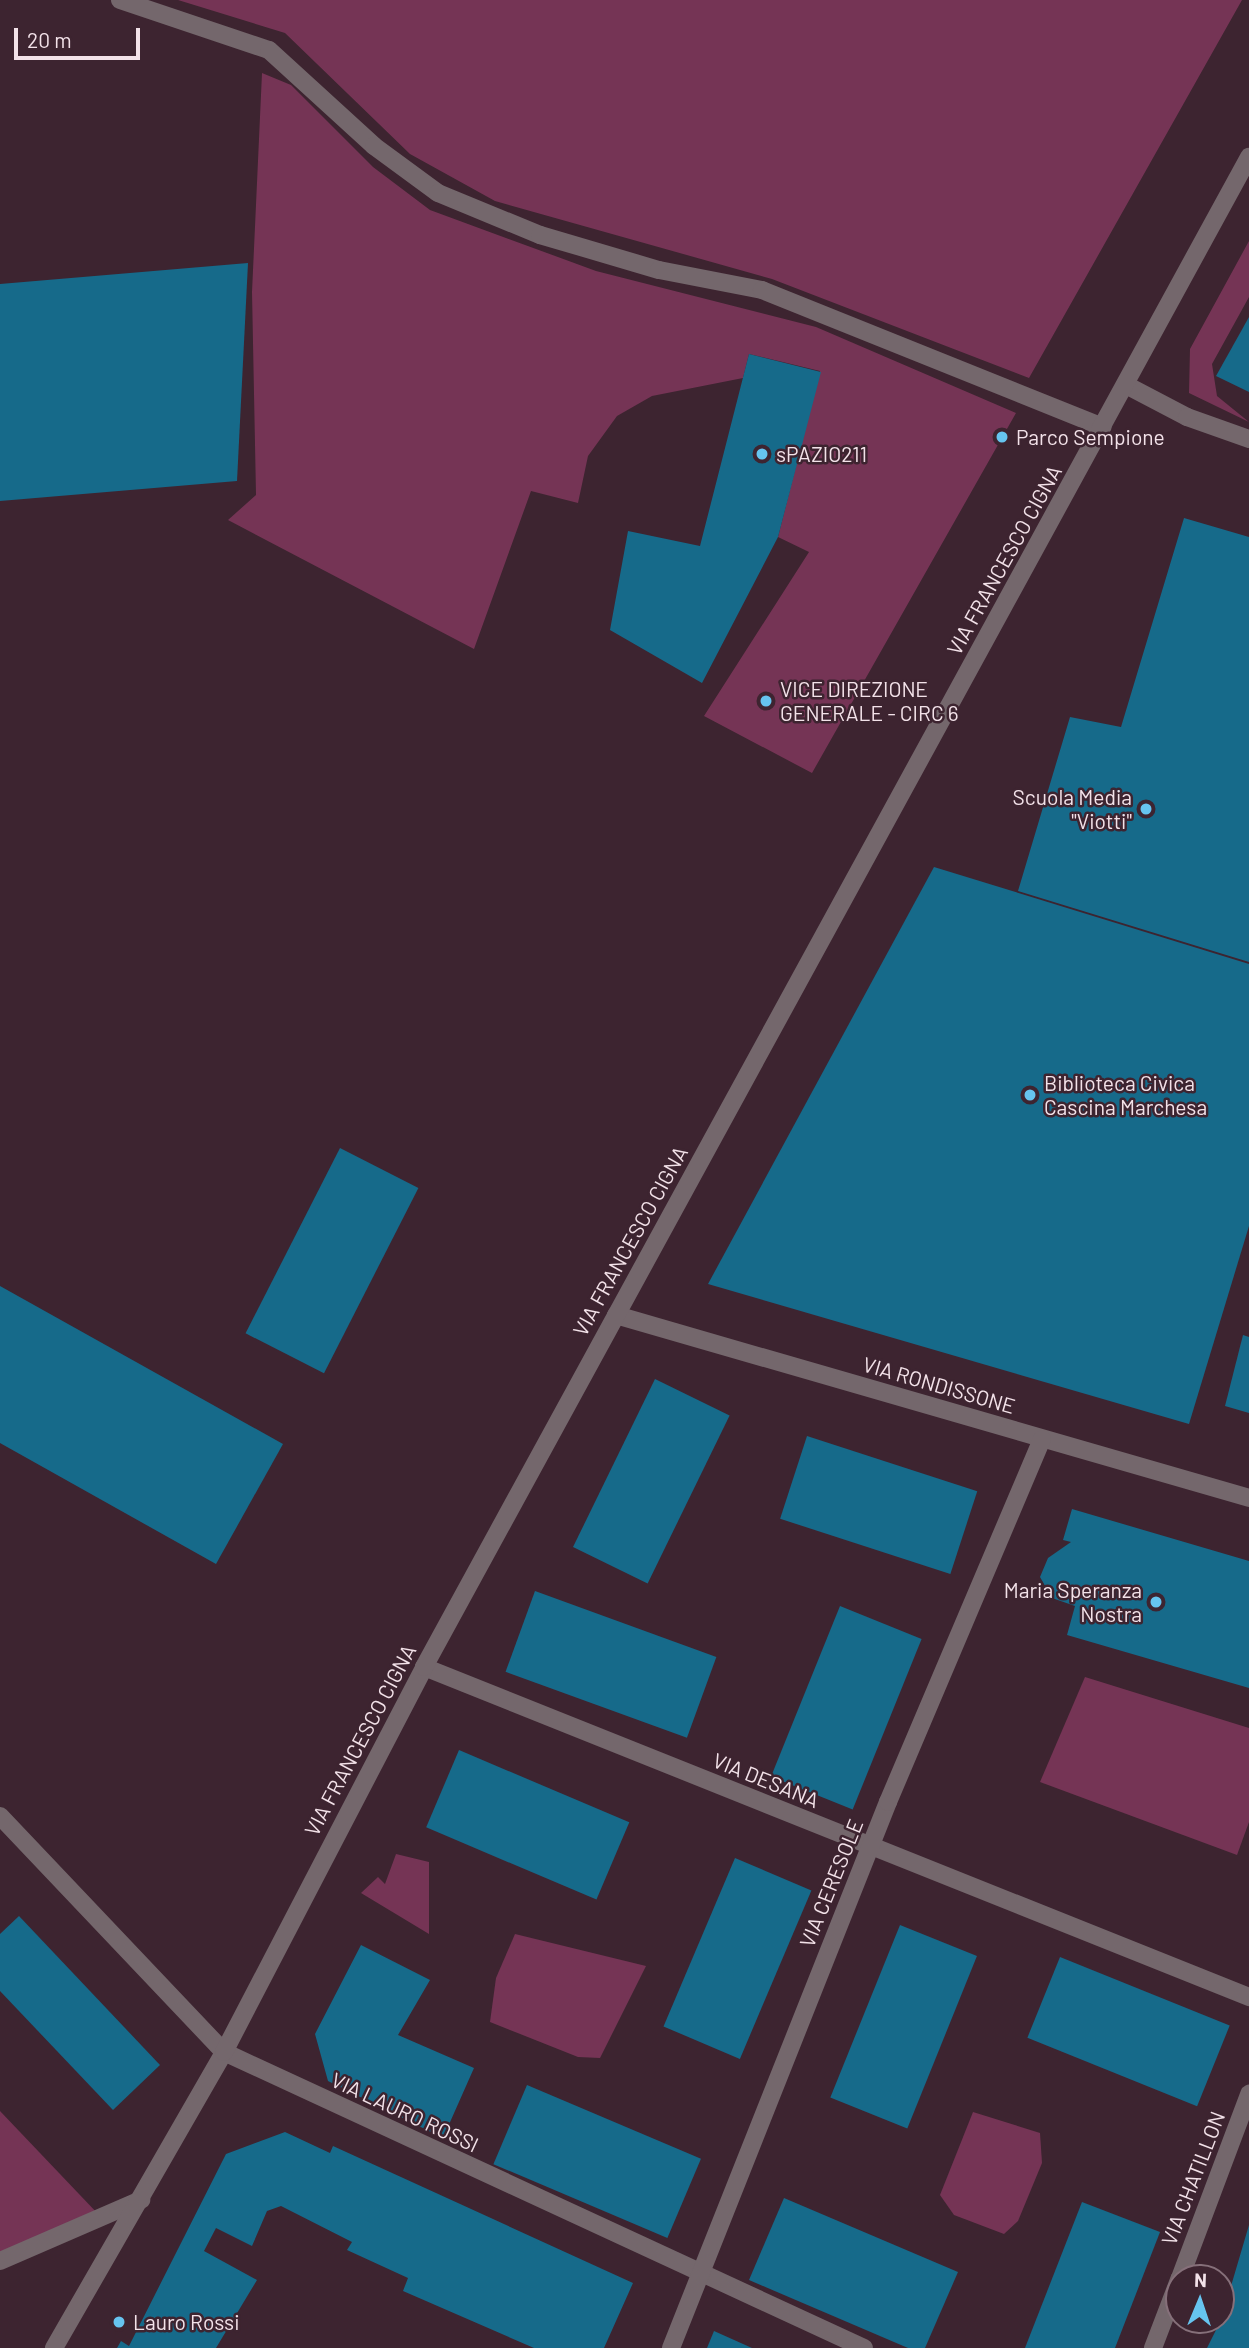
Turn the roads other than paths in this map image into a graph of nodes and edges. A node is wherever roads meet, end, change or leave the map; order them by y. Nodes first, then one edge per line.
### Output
1 (120, 0) edge
2 (1249, 157) edge
3 (1126, 385) junction
4 (1102, 428) junction
5 (1249, 439) edge
6 (616, 1315) junction
7 (1042, 1439) junction
8 (1249, 1498) edge
9 (424, 1667) junction
10 (0, 1816) edge
11 (871, 1846) junction
12 (1249, 1997) edge
13 (223, 2052) junction
14 (1249, 2094) edge
15 (141, 2200) junction
16 (0, 2261) edge
17 (1185, 2264) edge
18 (701, 2273) junction
19 (1165, 2316) edge
20 (54, 2348) edge
21 (671, 2348) edge
22 (864, 2348) edge
23 (1153, 2348) edge

1 - 4 street
2 - 3 street, VIA FRANCESCO CIGNA
3 - 4 street, VIA FRANCESCO CIGNA
3 - 5 street
4 - 6 street, VIA FRANCESCO CIGNA
6 - 7 street, VIA RONDISSONE
6 - 9 street, VIA FRANCESCO CIGNA
7 - 8 street, VIA RONDISSONE
7 - 11 street, VIA CERESOLE
9 - 11 street, VIA DESANA
9 - 13 street, VIA FRANCESCO CIGNA
10 - 13 street, VIA LAURO ROSSI
11 - 12 street, VIA DESANA
11 - 18 street, VIA CERESOLE
13 - 15 street, VIA FRANCESCO CIGNA
13 - 18 street, VIA LAURO ROSSI
14 - 17 street, VIA CHATILLON
15 - 16 street
15 - 20 street, VIA FRANCESCO CIGNA
18 - 21 street, VIA CERESOLE
18 - 22 street, VIA LAURO ROSSI
19 - 23 street, VIA CHATILLON

